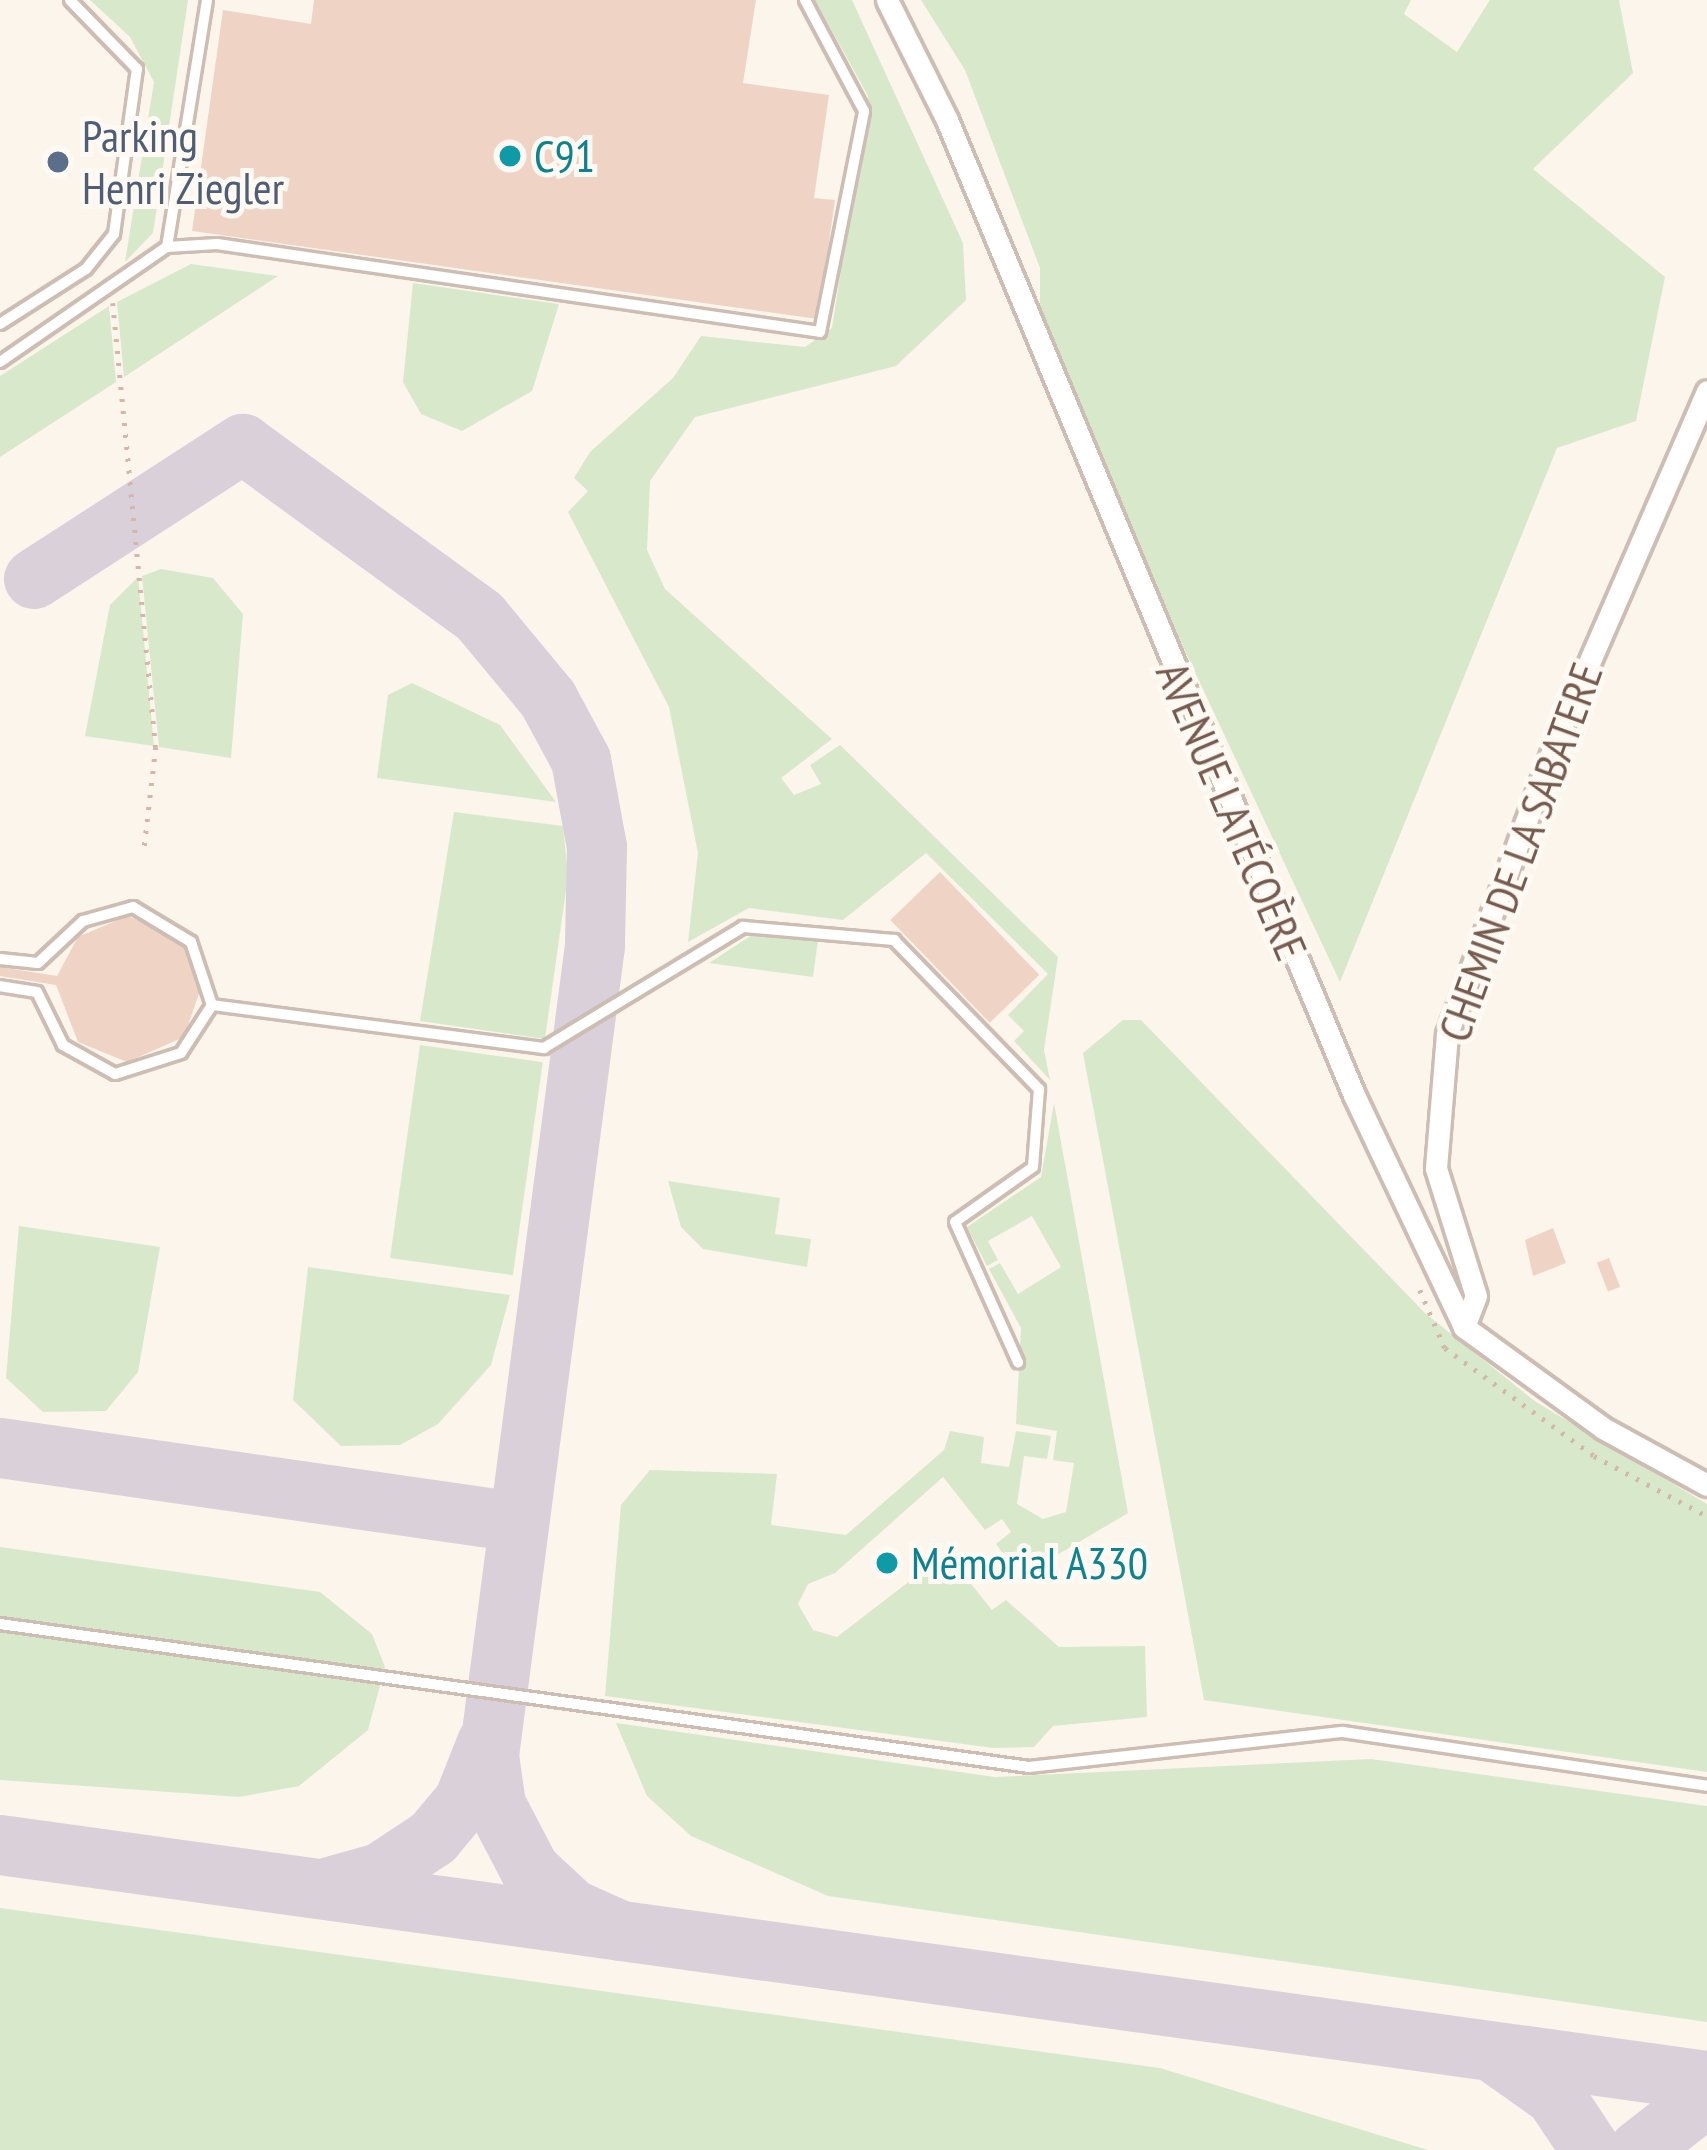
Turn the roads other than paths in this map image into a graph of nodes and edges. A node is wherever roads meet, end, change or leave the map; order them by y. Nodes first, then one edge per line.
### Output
1 (70, 0) edge
2 (207, 0) edge
3 (806, 0) edge
4 (887, 0) edge
5 (167, 247) junction
6 (0, 323) edge
7 (0, 362) edge
8 (1707, 391) edge
9 (0, 958) edge
10 (0, 986) edge
11 (212, 1005) junction
12 (1464, 1327) junction
13 (1018, 1362) dead end
14 (1707, 1485) edge
15 (0, 1624) edge
16 (1707, 1786) edge

1 - 6 lane
2 - 5 lane
3 - 5 lane
4 - 12 street, AVENUE LATÉCOÈRE
5 - 7 lane
8 - 12 street, CHEMIN DE LA SABATERE
9 - 11 lane
10 - 11 lane
11 - 13 lane
12 - 14 street, AVENUE LATÉCOÈRE
15 - 16 lane

